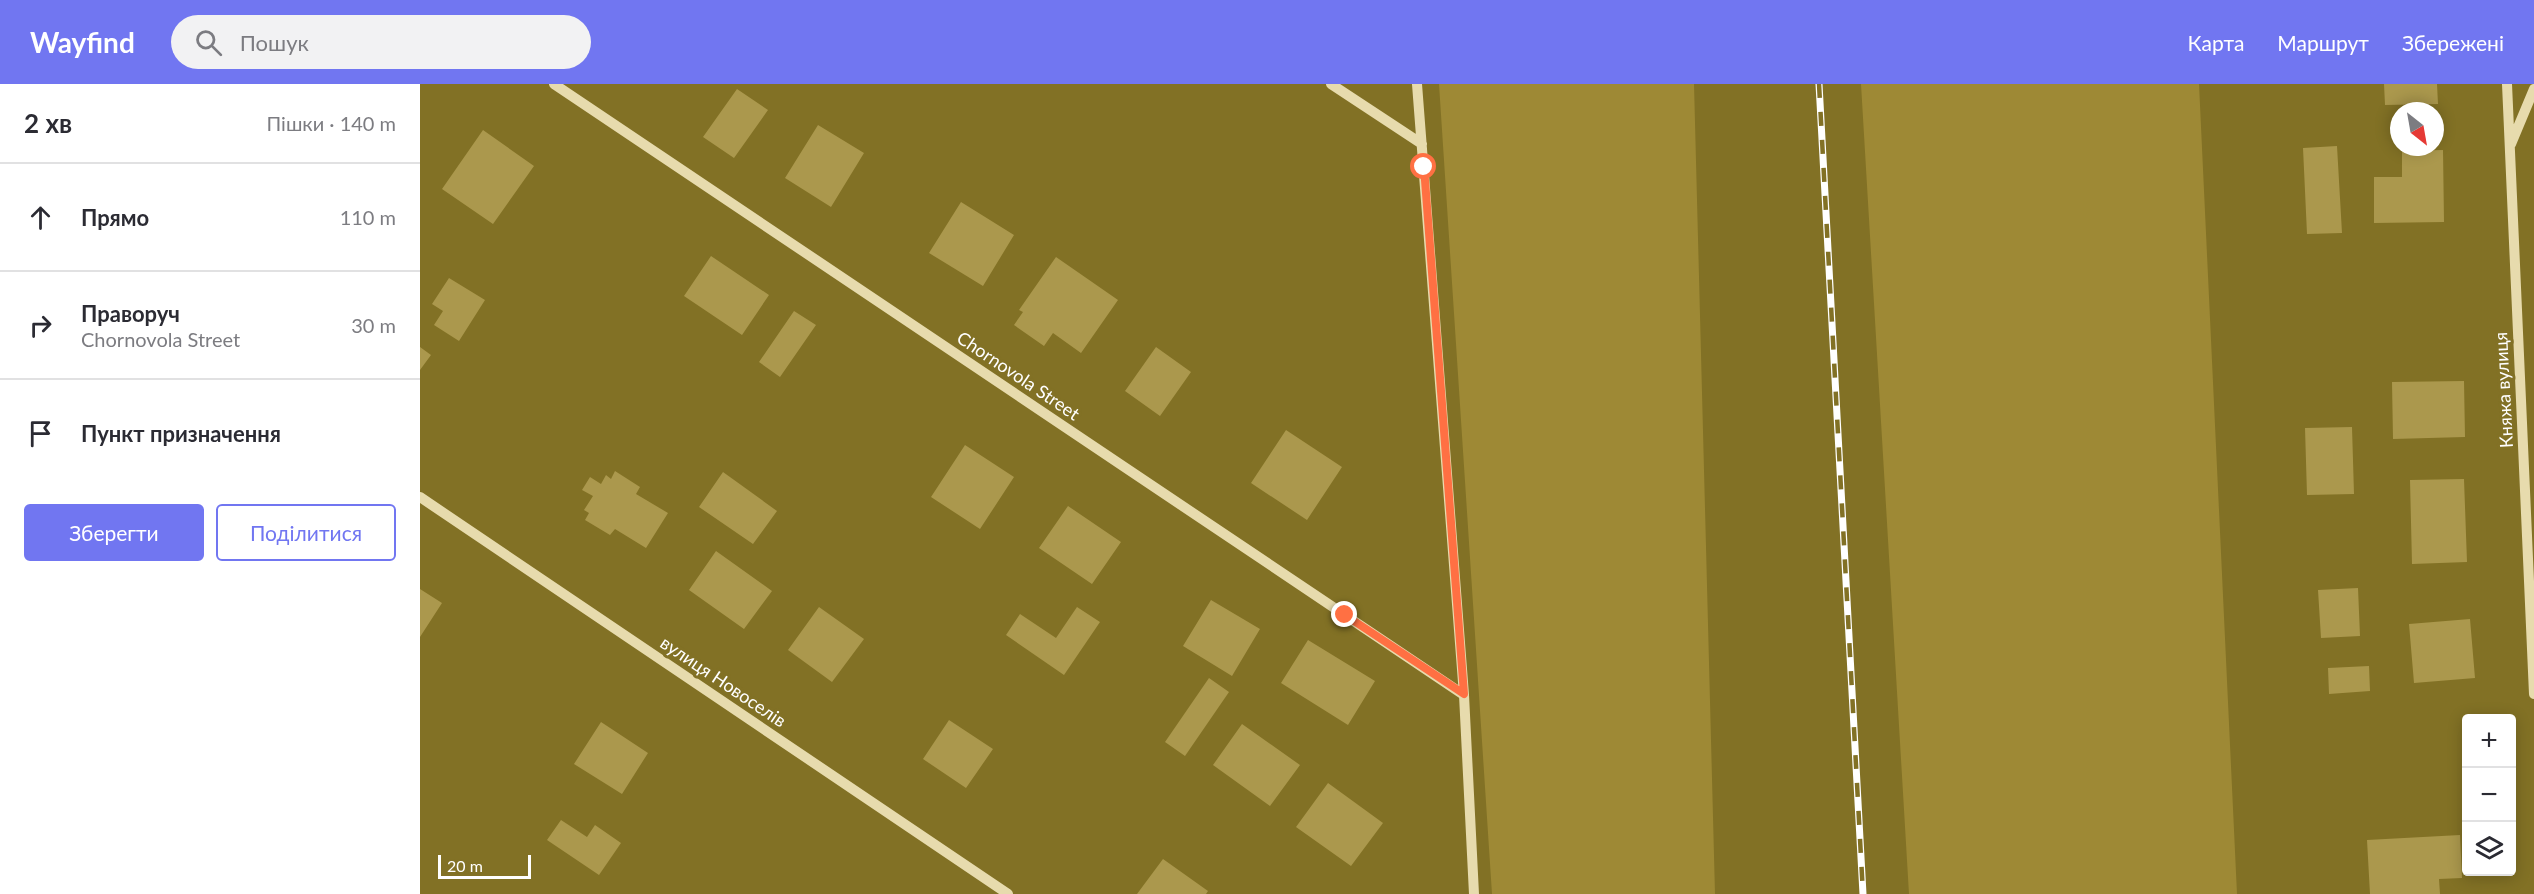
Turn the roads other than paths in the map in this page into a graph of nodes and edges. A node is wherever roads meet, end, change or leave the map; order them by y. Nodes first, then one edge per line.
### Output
1 (554, 84) edge
2 (1331, 84) edge
3 (1417, 84) edge
4 (2507, 84) edge
5 (2534, 89) edge
6 (1422, 144) junction
7 (2510, 147) junction
8 (420, 497) edge
9 (1464, 694) junction
10 (2534, 694) edge
11 (1008, 894) edge
12 (1474, 894) edge

1 - 9 street, Chornovola Street
2 - 6 street
3 - 6 street
4 - 7 street, Княжа вулиця
5 - 7 street
6 - 9 street
7 - 10 street, Княжа вулиця
8 - 11 street, вулиця Новоселів
9 - 12 street

